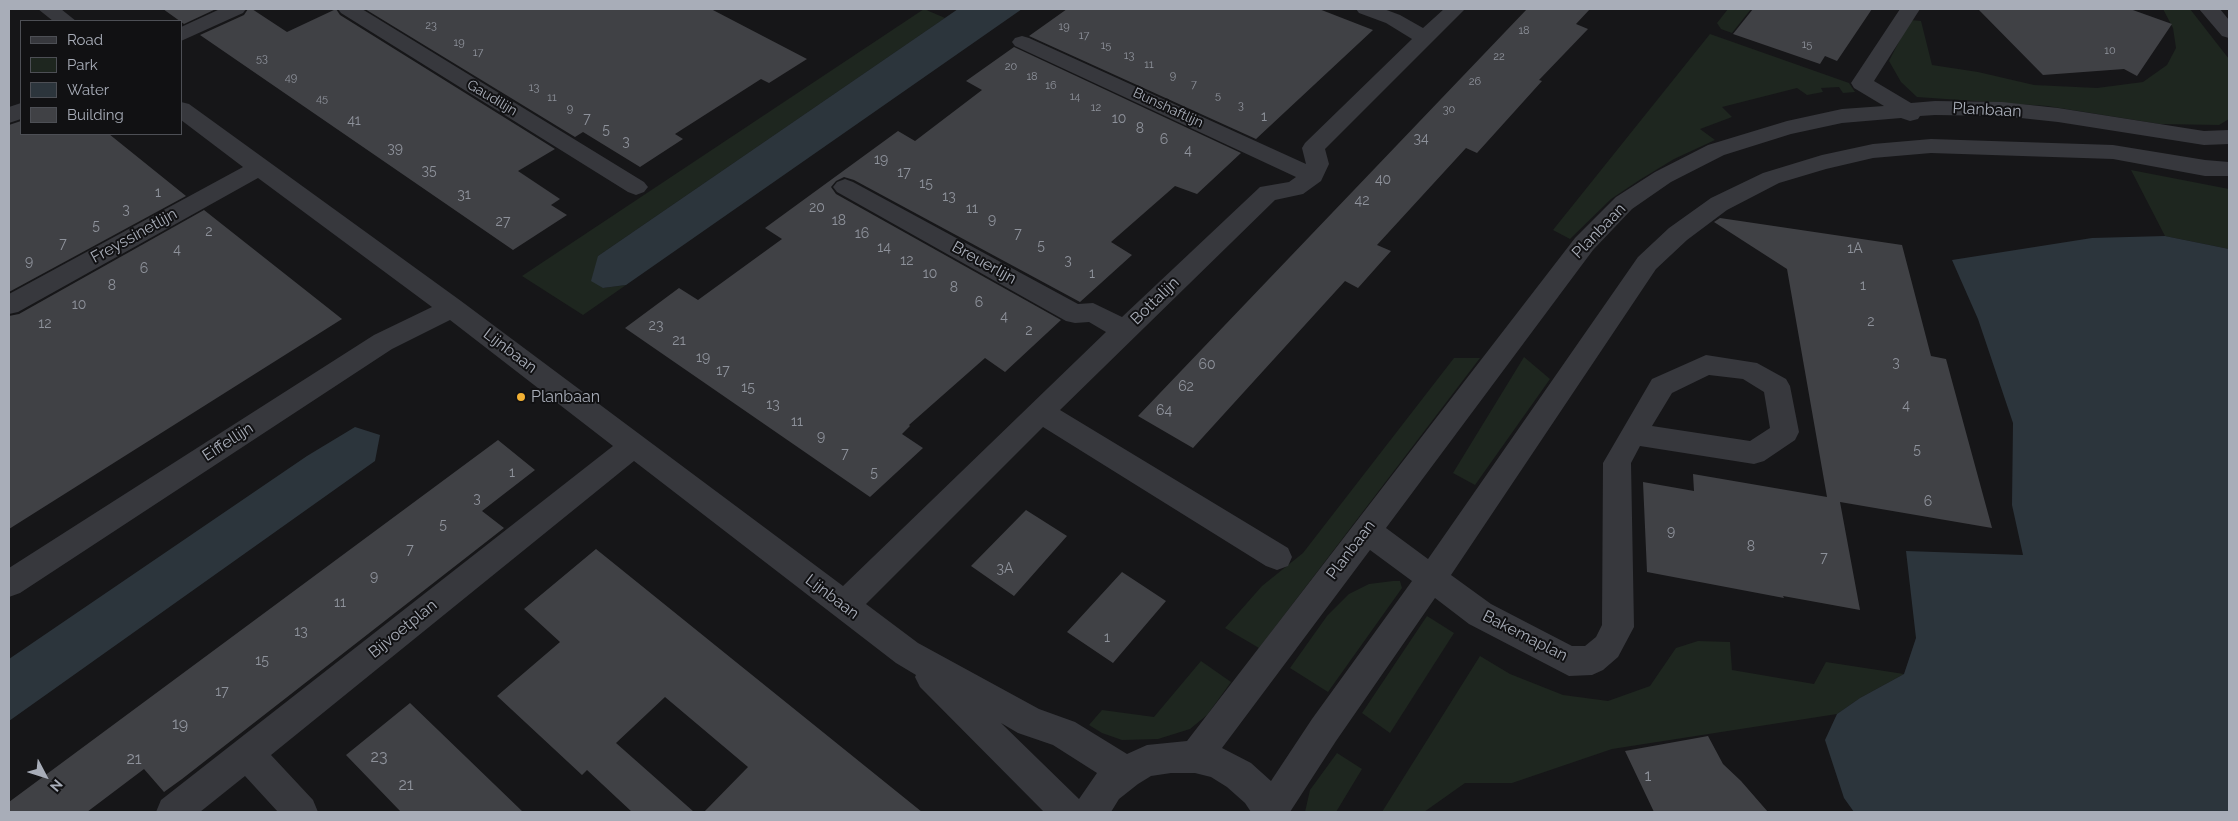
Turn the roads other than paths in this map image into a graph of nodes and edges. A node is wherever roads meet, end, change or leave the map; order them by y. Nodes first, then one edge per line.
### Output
1 (48, 9) edge
2 (236, 9) edge
3 (348, 9) edge
4 (1366, 9) edge
5 (1455, 9) edge
6 (1910, 9) edge
7 (2208, 9) edge
8 (64, 20) edge
9 (2229, 32) edge
10 (182, 35) edge
11 (1426, 38) junction
12 (1022, 42) dead end
13 (182, 109) edge
14 (1908, 110) junction
15 (2229, 137) edge
16 (1931, 146) junction
17 (260, 167) junction
18 (2229, 169) edge
19 (1313, 176) junction
20 (636, 187) dead end
21 (845, 187) dead end
22 (9, 305) edge
23 (452, 308) junction
24 (1124, 330) junction
25 (1041, 412) junction
26 (1634, 434) junction
27 (634, 446) junction
28 (1366, 530) junction
29 (1277, 556) dead end
30 (1432, 578) junction
31 (9, 584) edge
32 (844, 605) junction
33 (907, 653) junction
34 (247, 754) junction
35 (1195, 757) junction
36 (1126, 772) junction
37 (173, 812) edge
38 (301, 812) edge
39 (1068, 812) edge
40 (1091, 812) edge
41 (1271, 812) edge

1 - 8 street
2 - 10 street
3 - 20 street, Gaudilijn
4 - 11 street
5 - 11 street
6 - 14 street
7 - 9 street
11 - 19 street
12 - 19 street, Bunshaftlijn
13 - 17 street, Lijnbaan
14 - 15 street, Planbaan
14 - 16 street
14 - 28 street, Planbaan
16 - 18 street
16 - 30 street
17 - 22 street, Freyssinetlijn
17 - 23 street, Lijnbaan
19 - 24 street, Bottalijn
21 - 24 street, Breuerlijn
23 - 27 street, Lijnbaan
23 - 31 street, Eiffellijn
24 - 25 street, Bottalijn
25 - 29 street
25 - 32 street, Bottalijn
26 - 26 street, Bakemaplan
26 - 30 street, Bakemaplan
27 - 32 street, Lijnbaan
27 - 34 street, Bijvoetplan
28 - 30 street, Bakemaplan
28 - 35 street, Planbaan
30 - 41 street
32 - 33 street, Lijnbaan
33 - 36 street, Lijnbaan
33 - 39 street, Lijnbaan
34 - 37 street, Bijvoetplan
34 - 38 street
35 - 36 street
35 - 41 street
36 - 40 street

